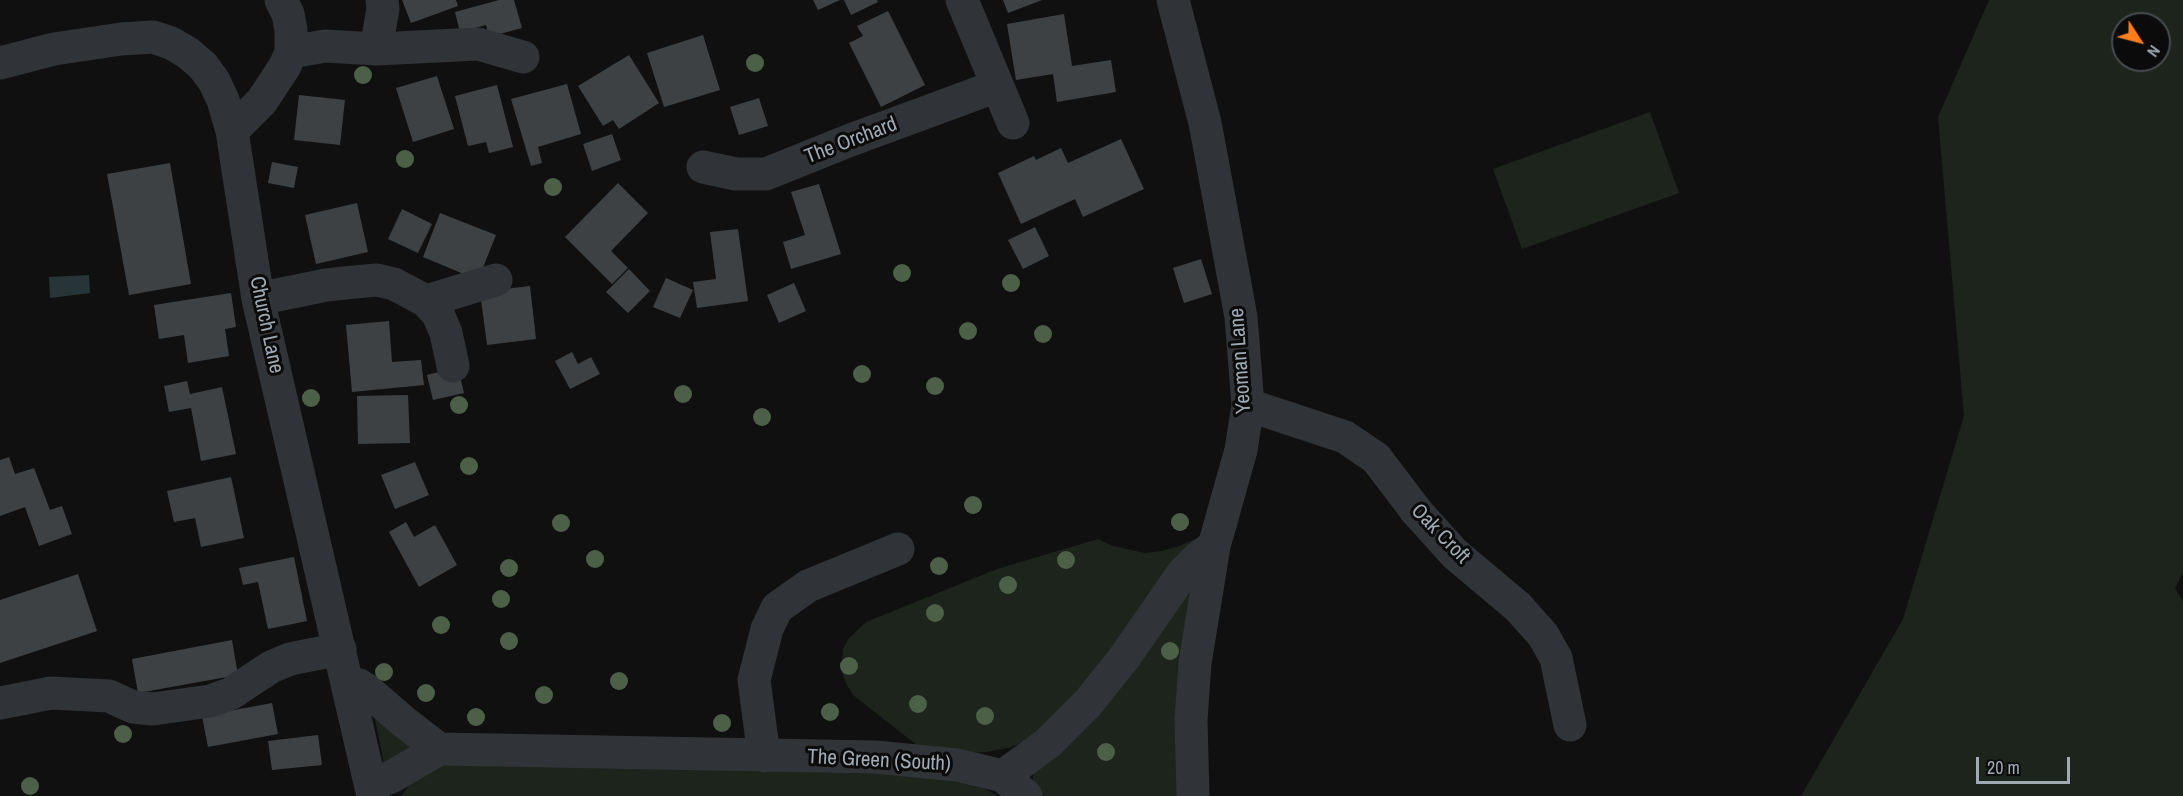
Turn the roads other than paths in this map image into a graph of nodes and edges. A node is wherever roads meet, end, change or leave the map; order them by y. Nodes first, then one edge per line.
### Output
1 (280, 0) edge
2 (382, 0) edge
3 (962, 0) edge
4 (1173, 0) edge
5 (376, 49) junction
6 (291, 52) junction
7 (523, 57) dead end
8 (0, 63) edge
9 (997, 86) junction
10 (1013, 123) dead end
11 (232, 131) junction
12 (703, 167) dead end
13 (496, 280) dead end
14 (258, 299) junction
15 (426, 301) junction
16 (453, 366) dead end
17 (1248, 405) junction
18 (1214, 546) junction
19 (898, 549) dead end
20 (340, 649) junction
21 (347, 682) junction
22 (0, 703) edge
23 (1570, 724) dead end
24 (439, 749) junction
25 (764, 756) junction
26 (1014, 786) edge
27 (372, 790) edge
28 (1193, 796) edge

1 - 6 street
2 - 5 street
3 - 9 street
4 - 17 street, Yeoman Lane
5 - 6 street
5 - 7 street
6 - 11 street
8 - 11 street, Church Lane
9 - 10 street
9 - 12 street, The Orchard
11 - 14 street, Church Lane
13 - 15 street
14 - 15 street
14 - 20 street, Church Lane
15 - 16 street
17 - 18 street, Yeoman Lane
17 - 23 street, Oak Croft
18 - 26 street, The Green (South)
18 - 28 street, Yeoman Lane
19 - 25 street
20 - 21 street, Church Lane
20 - 22 street
21 - 24 street
21 - 27 street, Church Lane
24 - 25 street, The Green (South)
24 - 27 street
25 - 26 street, The Green (South)

